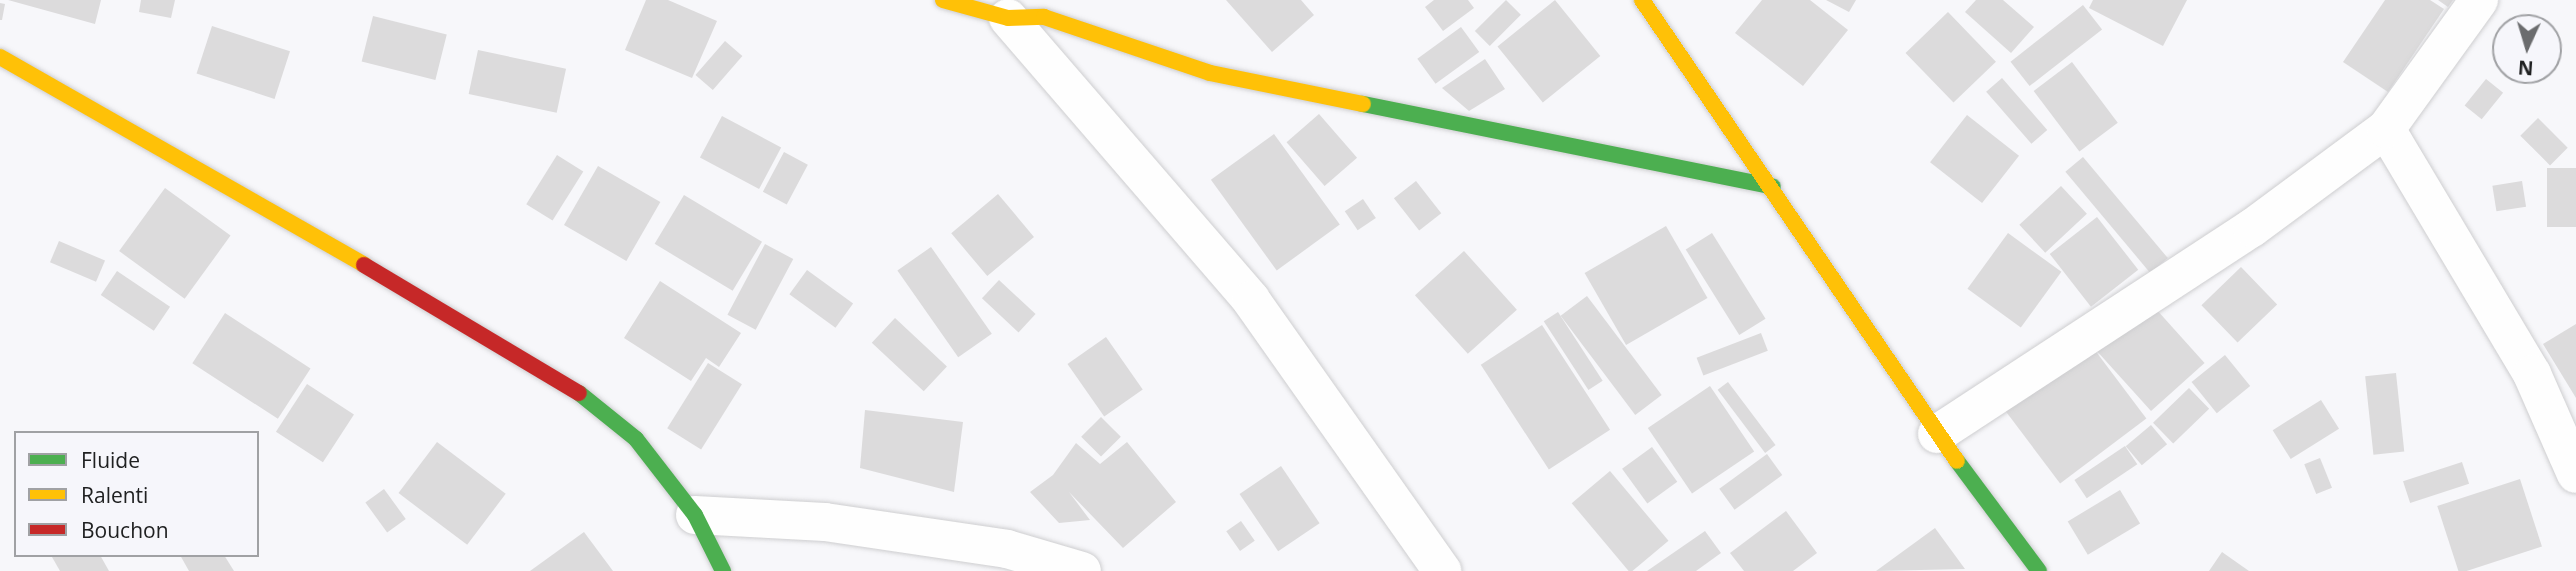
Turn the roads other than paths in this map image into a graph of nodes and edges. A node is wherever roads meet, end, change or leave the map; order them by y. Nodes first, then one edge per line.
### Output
1 (943, 0) edge
2 (1642, 0) edge
3 (2479, 0) edge
4 (1028, 12) edge
5 (0, 58) edge
6 (2386, 129) junction
7 (1773, 187) junction
8 (1937, 433) junction
9 (2576, 474) edge
10 (695, 515) junction
11 (723, 571) edge
12 (1082, 571) edge
13 (1442, 571) edge
14 (2039, 571) edge

1 - 4 street
2 - 7 street
3 - 6 street
4 - 7 street
4 - 13 street
5 - 10 street
6 - 8 street
6 - 9 street
7 - 8 street
8 - 14 street
10 - 11 street
10 - 12 street

